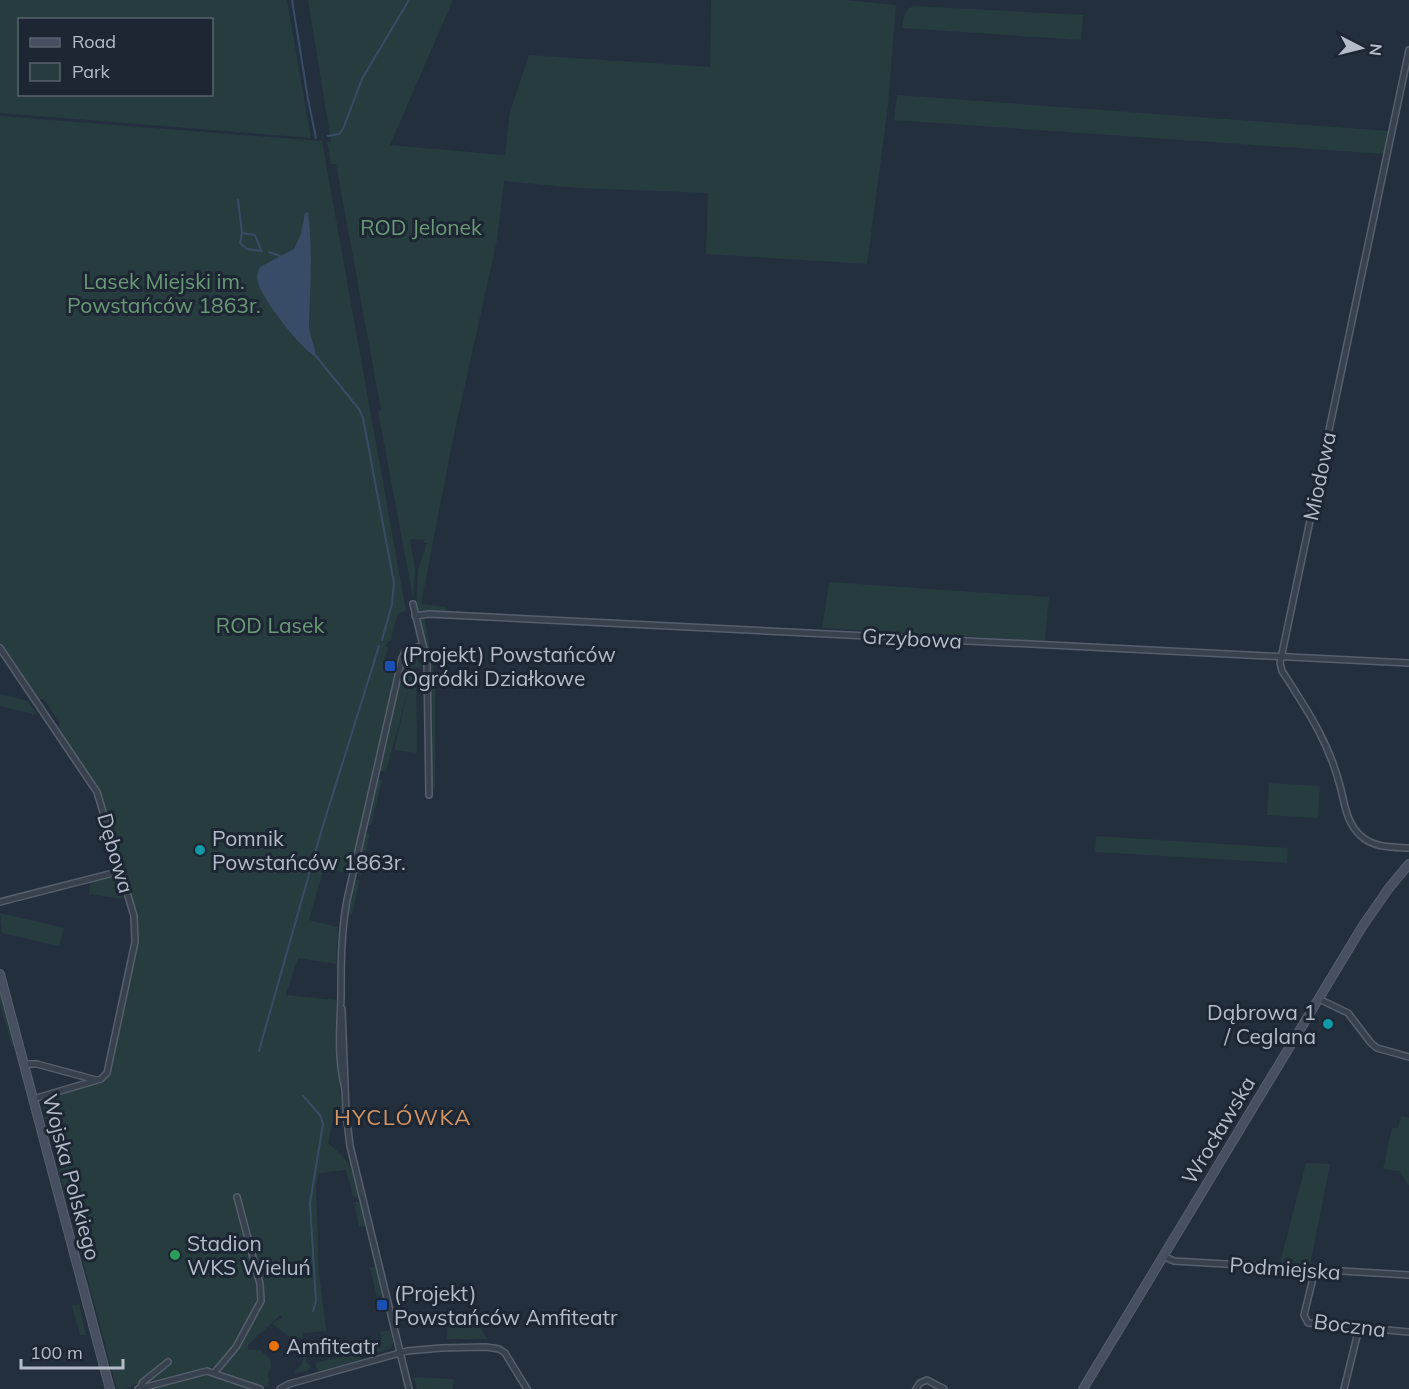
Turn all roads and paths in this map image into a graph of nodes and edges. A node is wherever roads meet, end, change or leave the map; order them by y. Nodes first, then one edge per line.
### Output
1 (1409, 50) edge
2 (413, 604) dead end
3 (415, 616) junction
4 (423, 645) junction
5 (0, 648) edge
6 (1281, 657) junction
7 (1409, 663) edge
8 (429, 795) dead end
9 (1409, 848) edge
10 (1409, 864) edge
11 (121, 871) junction
12 (0, 902) edge
13 (0, 974) edge
14 (1319, 999) junction
15 (1409, 1057) edge
16 (24, 1064) junction
17 (98, 1080) junction
18 (33, 1099) junction
19 (237, 1197) dead end
20 (1163, 1256) junction
21 (1315, 1270) junction
22 (1409, 1275) edge
23 (1359, 1328) junction
24 (1409, 1332) edge
25 (401, 1352) junction
26 (168, 1362) dead end
27 (216, 1372) junction
28 (110, 1389) edge
29 (139, 1389) edge
30 (260, 1389) edge
31 (280, 1389) edge
32 (409, 1389) edge
33 (527, 1389) edge
34 (916, 1389) edge
35 (944, 1389) edge
36 (1083, 1389) edge
37 (1344, 1389) edge

1 - 6 street, Miodowa
2 - 3 street
3 - 4 street
3 - 6 street, Grzybowa
4 - 8 street
4 - 25 street
5 - 11 street, Dębowa
6 - 7 street, Grzybowa
6 - 9 street
10 - 14 street, Wrocławska
11 - 12 street
11 - 17 street, Dębowa
13 - 16 street, Wojska Polskiego
14 - 15 street
14 - 20 street, Wrocławska
16 - 17 street
16 - 18 street, Wojska Polskiego
17 - 18 street
18 - 28 street, Wojska Polskiego
19 - 27 street
20 - 21 street, Podmiejska
20 - 36 street, Wrocławska
21 - 22 street, Podmiejska
21 - 23 street, Boczna
23 - 24 street, Boczna
23 - 37 street
25 - 31 street
25 - 32 street
25 - 33 street
26 - 29 street
27 - 29 street
27 - 30 street
34 - 35 street

